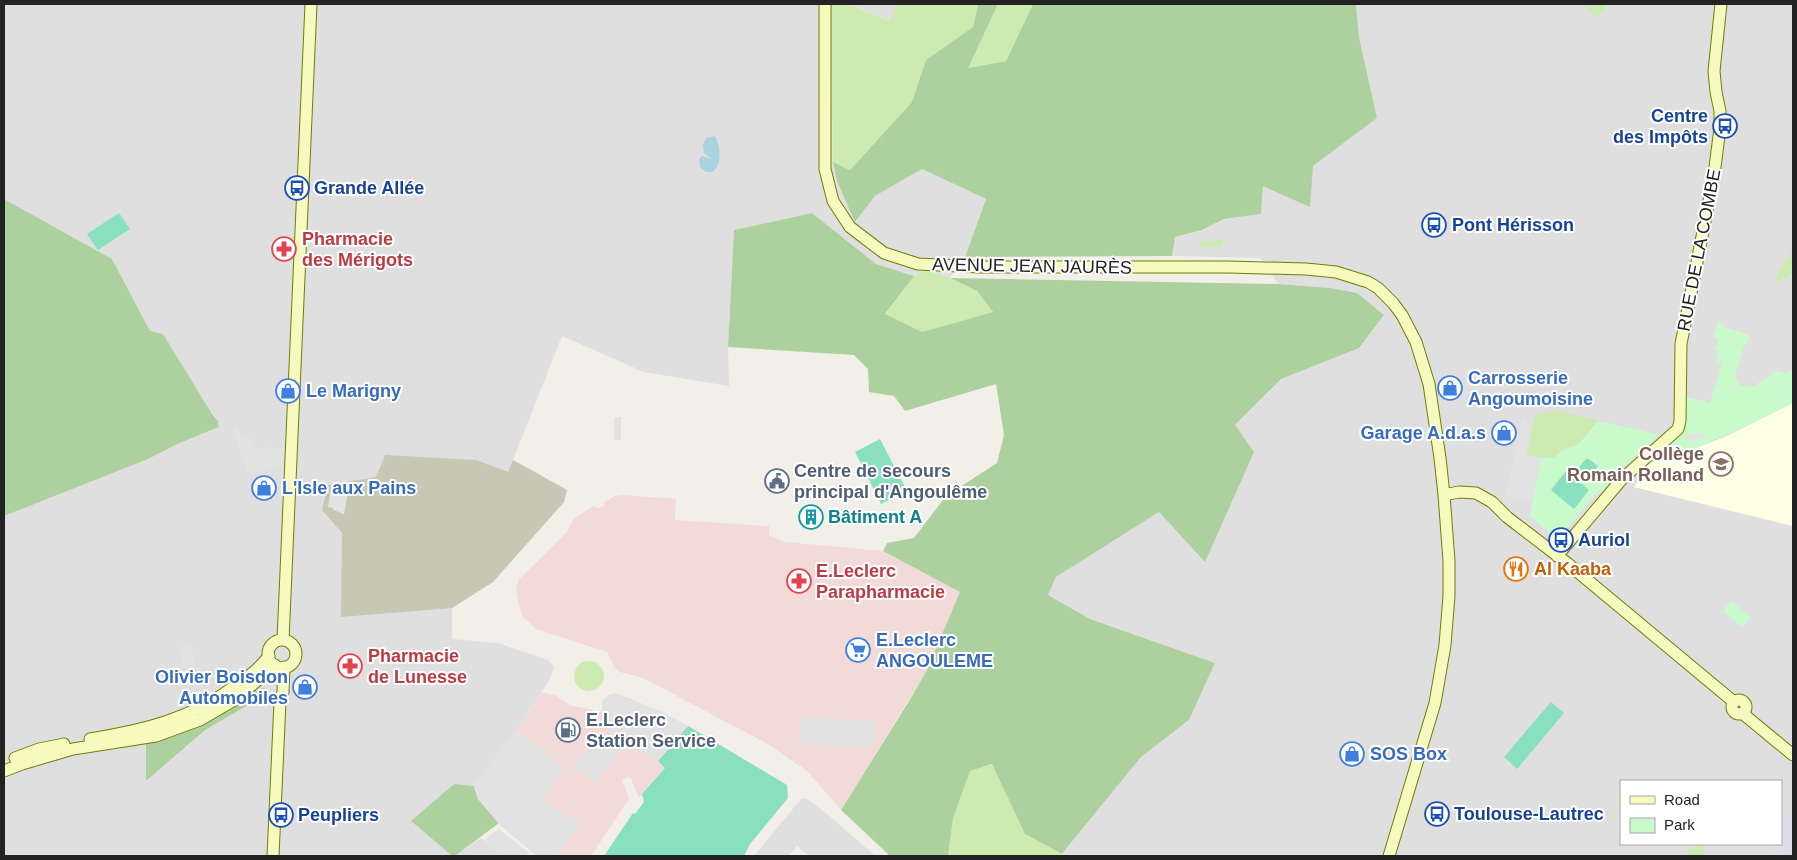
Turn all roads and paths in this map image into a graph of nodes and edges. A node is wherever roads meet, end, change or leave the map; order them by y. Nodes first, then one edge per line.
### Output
1 (311, 4) edge
2 (825, 4) edge
3 (1721, 4) edge
4 (1442, 473) junction
5 (1476, 493) junction
6 (1444, 494) junction
7 (1557, 556) junction
8 (283, 640) junction
9 (276, 664) junction
10 (1744, 711) junction
11 (1793, 748) edge
12 (1793, 755) edge
13 (4, 763) edge
14 (4, 771) edge
15 (273, 856) edge
16 (1389, 856) edge

1 - 8 main road
2 - 4 main road, AVENUE JEAN JAURÈS
3 - 7 main road, RUE DE LA COMBE
4 - 5 main road
4 - 6 main road, AVENUE JEAN JAURÈS
5 - 6 main road
5 - 7 main road
6 - 16 main road, AVENUE JEAN JAURÈS
7 - 10 main road
8 - 9 main road
8 - 9 main road
9 - 13 main road
9 - 14 main road
9 - 15 main road
10 - 11 main road
10 - 12 main road

